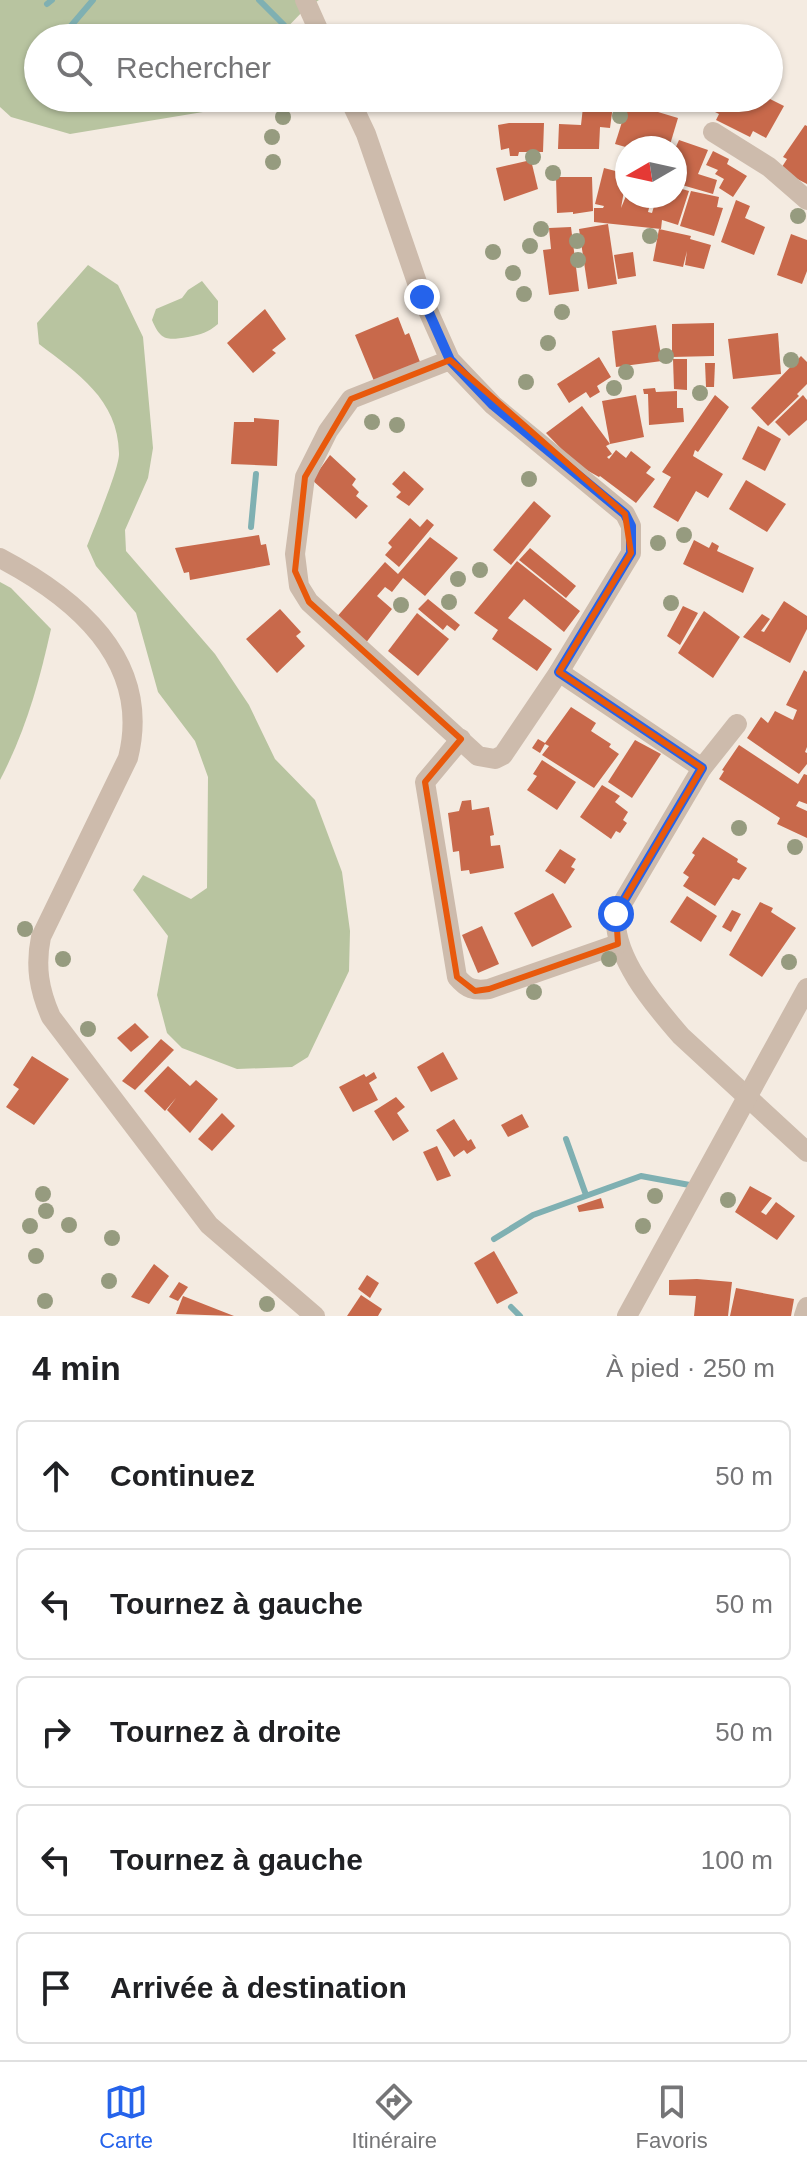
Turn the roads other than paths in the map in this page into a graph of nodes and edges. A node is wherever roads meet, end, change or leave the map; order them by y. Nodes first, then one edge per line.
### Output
1 (305, 0) edge
2 (316, 24) edge
3 (356, 112) edge
4 (713, 132) dead end
5 (807, 200) edge
6 (450, 360) junction
7 (0, 558) edge
8 (559, 672) junction
9 (737, 724) dead end
10 (461, 739) junction
11 (702, 768) junction
12 (618, 944) junction
13 (807, 988) edge
14 (748, 1097) junction
15 (807, 1152) edge
16 (807, 1307) edge
17 (315, 1316) edge
18 (627, 1316) edge
19 (804, 1316) edge

1 - 2 street
3 - 6 street
4 - 5 street
6 - 8 street
6 - 10 street
7 - 17 street
8 - 10 street
8 - 11 street
9 - 11 street
10 - 12 street
11 - 12 street
12 - 14 street
13 - 14 street
14 - 15 street
14 - 18 street
16 - 19 street

